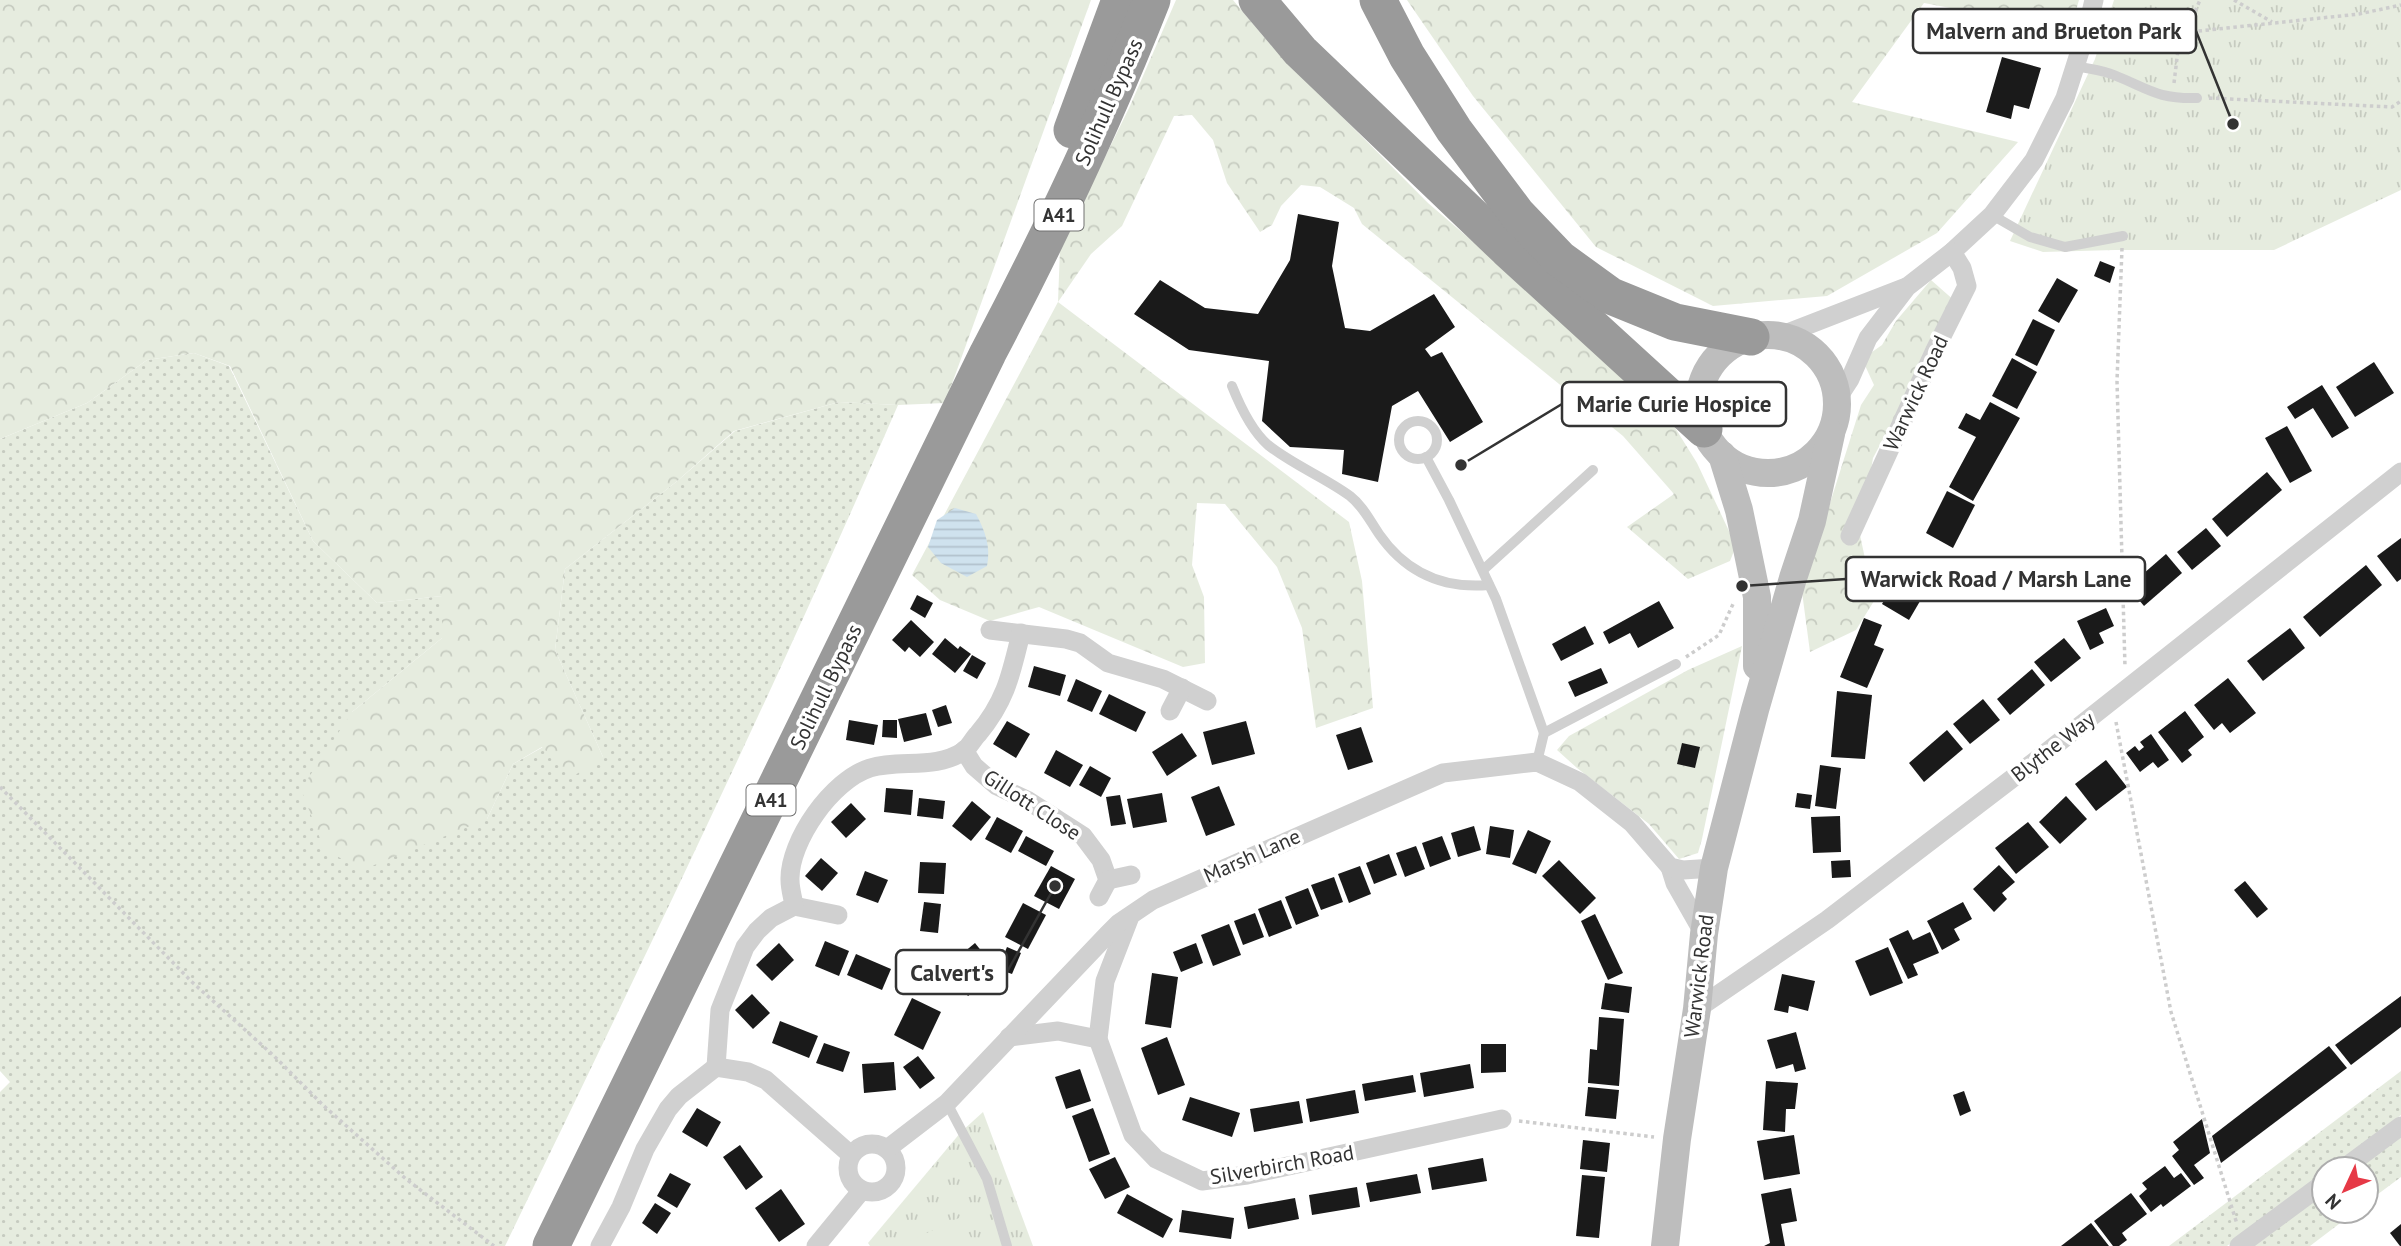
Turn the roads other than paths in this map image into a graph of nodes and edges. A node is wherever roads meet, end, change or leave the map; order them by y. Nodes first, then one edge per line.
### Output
1 (1120, 0) edge
2 (1152, 0) edge
3 (1257, 0) edge
4 (1378, 0) edge
5 (2094, 0) edge
6 (2076, 66) junction
7 (2197, 98) road end
8 (1992, 215) junction
9 (2123, 236) road end
10 (1952, 252) junction
11 (1907, 287) junction
12 (1765, 336) junction
13 (988, 353) junction
14 (1232, 386) dead end
15 (1838, 399) junction
16 (1831, 433) junction
17 (1713, 442) junction
18 (1426, 457) dead end
19 (1593, 470) dead end
20 (2401, 472) edge
21 (1850, 536) dead end
22 (1482, 570) junction
23 (1489, 584) junction
24 (990, 630) dead end
25 (1021, 633) junction
26 (1676, 664) dead end
27 (1182, 688) junction
28 (1207, 701) dead end
29 (1755, 710) junction
30 (1170, 712) dead end
31 (1544, 733) junction
32 (964, 750) junction
33 (1537, 762) junction
34 (1670, 867) junction
35 (1714, 868) junction
36 (1130, 875) dead end
37 (794, 906) junction
38 (838, 915) dead end
39 (1130, 917) junction
40 (1704, 934) junction
41 (1697, 1009) junction
42 (1009, 1037) junction
43 (1098, 1039) junction
44 (716, 1068) junction
45 (947, 1102) junction
46 (1502, 1119) road end
47 (2401, 1126) edge
48 (887, 1149) junction
49 (851, 1155) junction
50 (2362, 1155) edge
51 (862, 1190) junction
52 (2310, 1193) edge
53 (2241, 1245) edge
54 (551, 1246) edge
55 (600, 1246) edge
56 (816, 1246) edge
57 (1007, 1246) edge
58 (1665, 1246) edge

1 - 13 highway, Solihull Bypass / A41
2 - 13 highway, Solihull Bypass / A41
3 - 17 highway
4 - 12 highway
5 - 6 street
6 - 7 lane
6 - 8 street
8 - 9 lane
8 - 10 street
10 - 11 street
10 - 21 street, Warwick Road
11 - 12 street
11 - 15 street
12 - 15 main road
12 - 17 main road
13 - 54 highway, Solihull Bypass / A41
14 - 23 lane
15 - 16 main road
16 - 17 main road
16 - 29 main road, Warwick Road
17 - 29 main road, Warwick Road
18 - 22 lane
19 - 22 lane
20 - 41 street, Blythe Way
22 - 23 lane
23 - 31 lane
24 - 25 street
25 - 27 street
25 - 32 street
26 - 31 lane
27 - 28 street
27 - 30 street
29 - 35 main road, Warwick Road
31 - 33 lane
32 - 36 street, Gillott Close
32 - 37 street
33 - 34 street
33 - 39 street, Marsh Lane
34 - 35 street
34 - 40 street
35 - 40 main road, Warwick Road
37 - 38 street
37 - 44 street
39 - 42 street, Marsh Lane
39 - 43 street, Silverbirch Road
40 - 41 main road, Warwick Road
41 - 58 main road, Warwick Road
42 - 43 street
42 - 45 street, Marsh Lane
43 - 46 street, Silverbirch Road
44 - 49 street
44 - 55 street
45 - 48 street, Marsh Lane
45 - 57 lane
47 - 50 street
48 - 49 street
48 - 51 street
49 - 51 street
51 - 56 street
52 - 53 street

